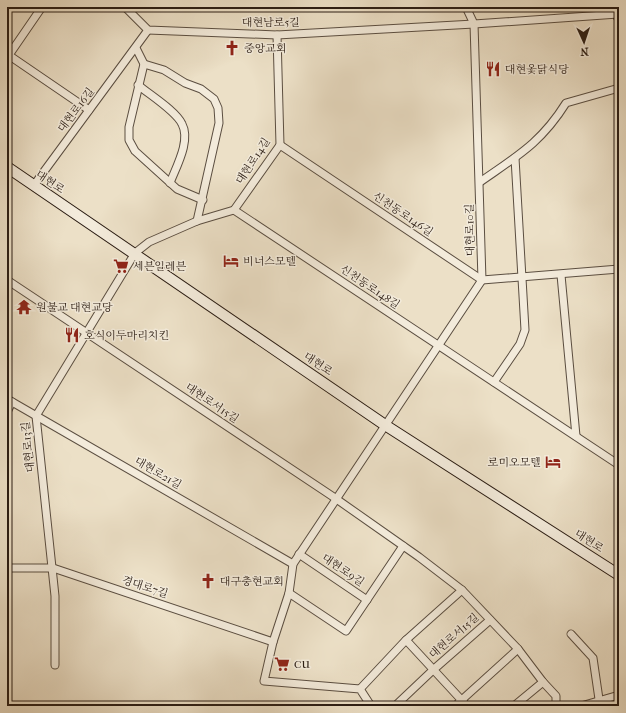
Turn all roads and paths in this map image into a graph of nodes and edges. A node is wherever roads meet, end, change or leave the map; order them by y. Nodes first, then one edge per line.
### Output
1 (126, 7) edge
2 (466, 7) edge
3 (41, 9) edge
4 (618, 13) edge
5 (474, 24) junction
6 (148, 30) junction
7 (277, 35) junction
8 (136, 48) junction
9 (8, 55) edge
10 (144, 64) junction
11 (138, 85) junction
12 (619, 88) edge
13 (89, 110) junction
14 (280, 145) junction
15 (515, 158) junction
16 (7, 167) edge
17 (480, 182) junction
18 (170, 183) junction
19 (34, 185) junction
20 (203, 200) junction
21 (234, 210) junction
22 (197, 221) junction
23 (135, 253) junction
24 (619, 269) edge
25 (561, 275) junction
26 (521, 278) junction
27 (7, 280) edge
28 (482, 280) junction
29 (87, 333) junction
30 (438, 346) junction
31 (494, 382) junction
32 (9, 401) edge
33 (7, 412) edge
34 (36, 416) junction
35 (385, 425) junction
36 (576, 436) junction
37 (619, 465) edge
38 (336, 498) junction
39 (403, 546) junction
40 (299, 554) junction
41 (293, 564) junction
42 (7, 568) edge
43 (53, 568) junction
44 (619, 575) edge
45 (462, 590) junction
46 (289, 593) junction
47 (367, 600) junction
48 (490, 620) junction
49 (571, 634) dead end
50 (406, 640) junction
51 (273, 642) junction
52 (518, 649) junction
53 (55, 664) dead end
54 (433, 670) junction
55 (543, 682) junction
56 (360, 689) junction
57 (619, 695) edge
58 (462, 700) junction
59 (600, 704) edge
60 (371, 706) edge
61 (395, 706) edge
62 (455, 706) edge
63 (467, 706) edge
64 (514, 706) edge
65 (556, 706) edge
66 (581, 706) edge

1 - 6 street
2 - 5 street, 대현로10길
3 - 9 street
4 - 5 street, 대현남로5길
5 - 7 street, 대현남로5길
5 - 17 street, 대현로10길
6 - 7 street, 대현남로5길
6 - 8 street, 대현로16길
7 - 14 street, 대현로14길
8 - 10 street
8 - 13 street, 대현로16길
9 - 13 street
10 - 11 street
10 - 20 street
11 - 18 street
11 - 18 street
12 - 15 street
13 - 19 street, 대현로16길
14 - 21 street, 대현로14길
14 - 28 street, 신천동로146길
15 - 17 street
15 - 26 street
16 - 19 main road, 대현로
17 - 28 street, 대현로10길
18 - 20 street
19 - 23 main road, 대현로
20 - 22 street
21 - 22 street
21 - 30 street, 신천동로148길
22 - 23 street
23 - 29 street, 대현로13길
23 - 35 main road, 대현로
24 - 25 street
25 - 26 street
25 - 36 street
26 - 28 street
26 - 31 street
27 - 29 street, 대현로서15길
28 - 30 street
29 - 34 street, 대현로13길
29 - 38 street, 대현로서15길
30 - 31 street, 신천동로148길
30 - 35 street
31 - 36 street, 신천동로148길
32 - 33 street, 대현로21길
32 - 34 street, 대현로21길
34 - 41 street, 대현로21길
34 - 43 street, 대현로13길
35 - 38 street
35 - 44 main road, 대현로
36 - 37 street, 신천동로148길
38 - 39 street, 대현로서15길
38 - 40 street
39 - 45 street, 대현로서15길
39 - 47 street
40 - 41 street
40 - 47 street, 대현로9길
41 - 46 street
42 - 43 street, 경대로7길
43 - 51 street, 경대로7길
43 - 53 street, 대현로13길
45 - 48 street, 대현로서15길
45 - 50 street
46 - 47 street, 대현로9길
46 - 51 street
48 - 52 street, 대현로서15길
48 - 54 street, 대현로서15길
49 - 59 street
50 - 54 street, 대현로서15길
50 - 56 street
51 - 56 street
52 - 55 street, 대현로서15길
52 - 58 street
54 - 58 street, 대현로서15길
54 - 61 street
55 - 64 street
55 - 65 street, 대현로서15길
56 - 60 street
57 - 59 street
58 - 62 street
58 - 63 street, 대현로서15길
59 - 66 street

